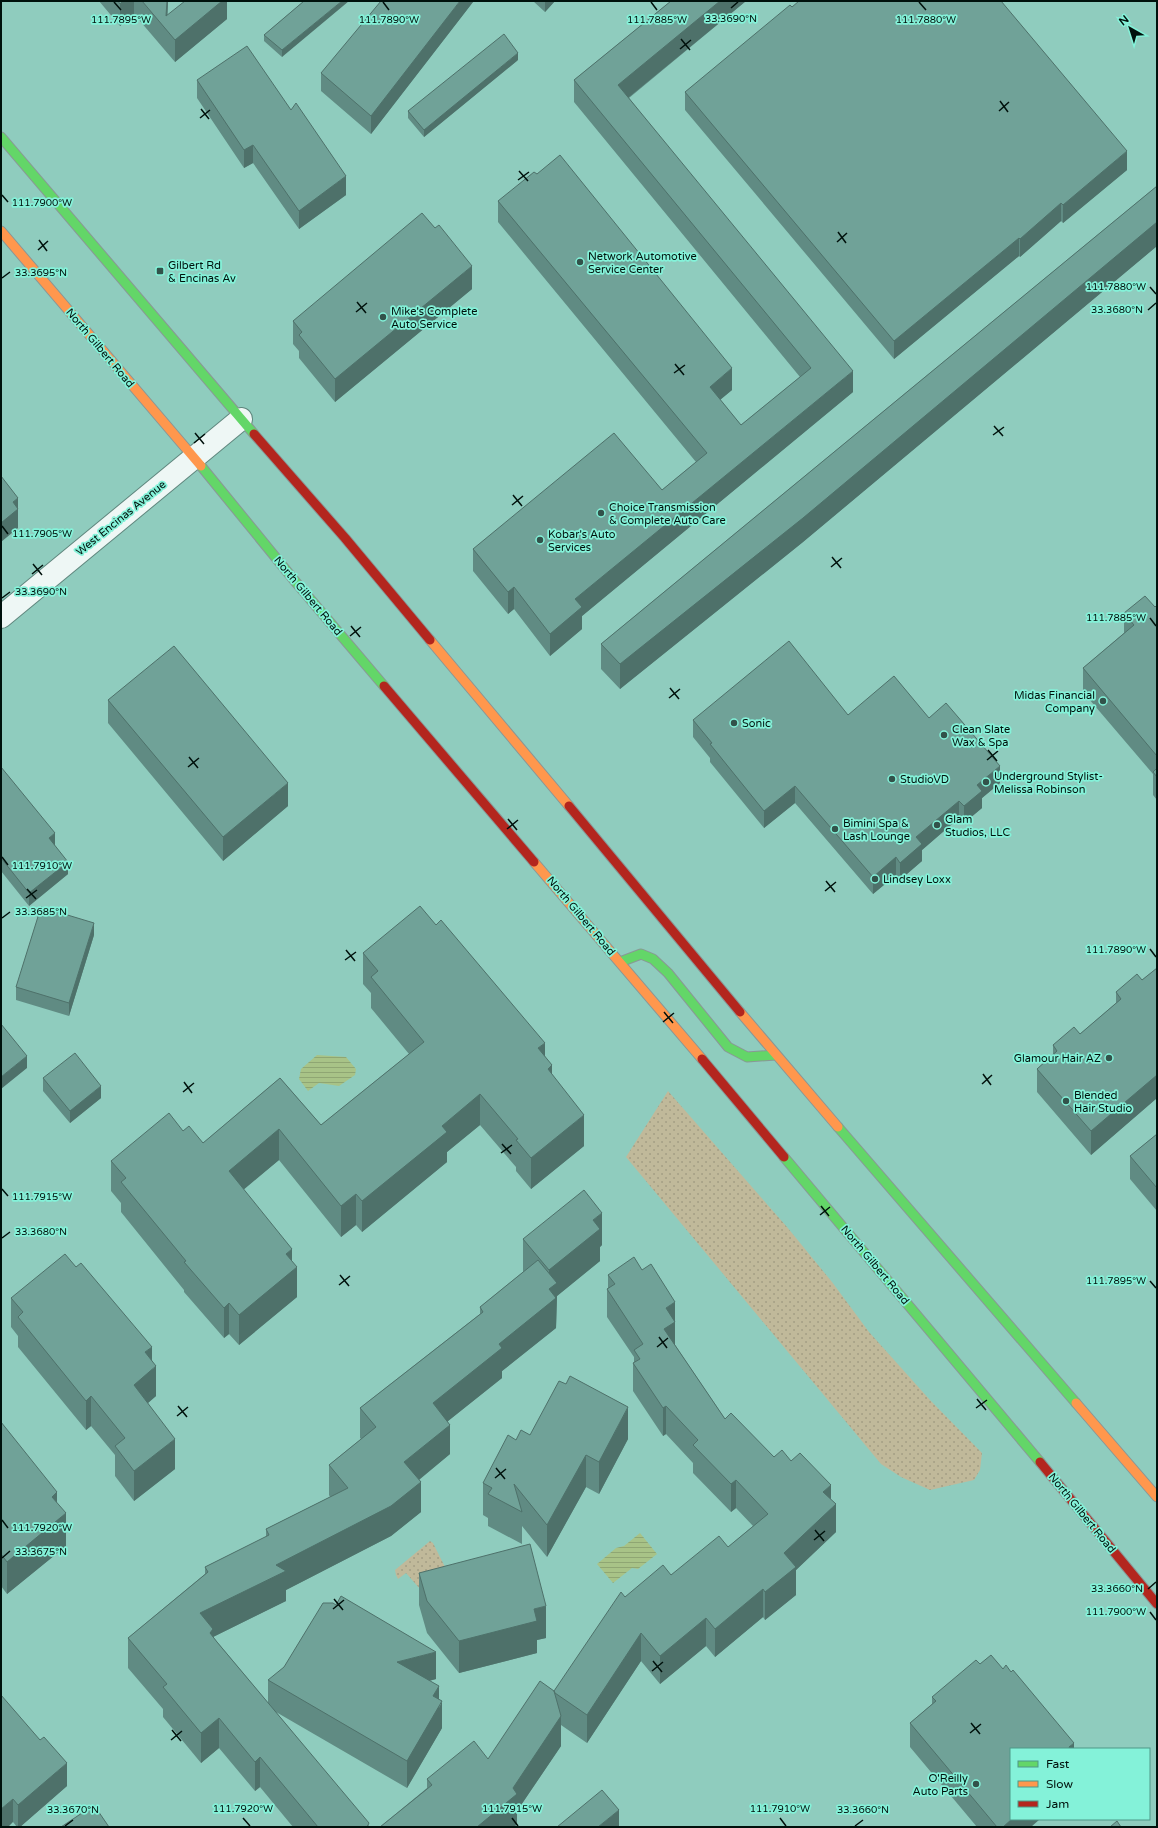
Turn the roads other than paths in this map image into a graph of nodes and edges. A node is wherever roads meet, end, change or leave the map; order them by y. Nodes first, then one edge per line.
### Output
1 (1, 137) edge
2 (1, 231) edge
3 (241, 419) junction
4 (194, 458) junction
5 (1, 617) edge
6 (620, 962) junction
7 (776, 1055) junction
8 (1157, 1497) edge
9 (1157, 1604) edge

1 - 3 main road
2 - 4 main road, North Gilbert Road
3 - 4 street, West Encinas Avenue
3 - 7 main road
4 - 5 street, West Encinas Avenue
4 - 6 main road, North Gilbert Road
6 - 7 main road
6 - 9 main road, North Gilbert Road
7 - 8 main road

